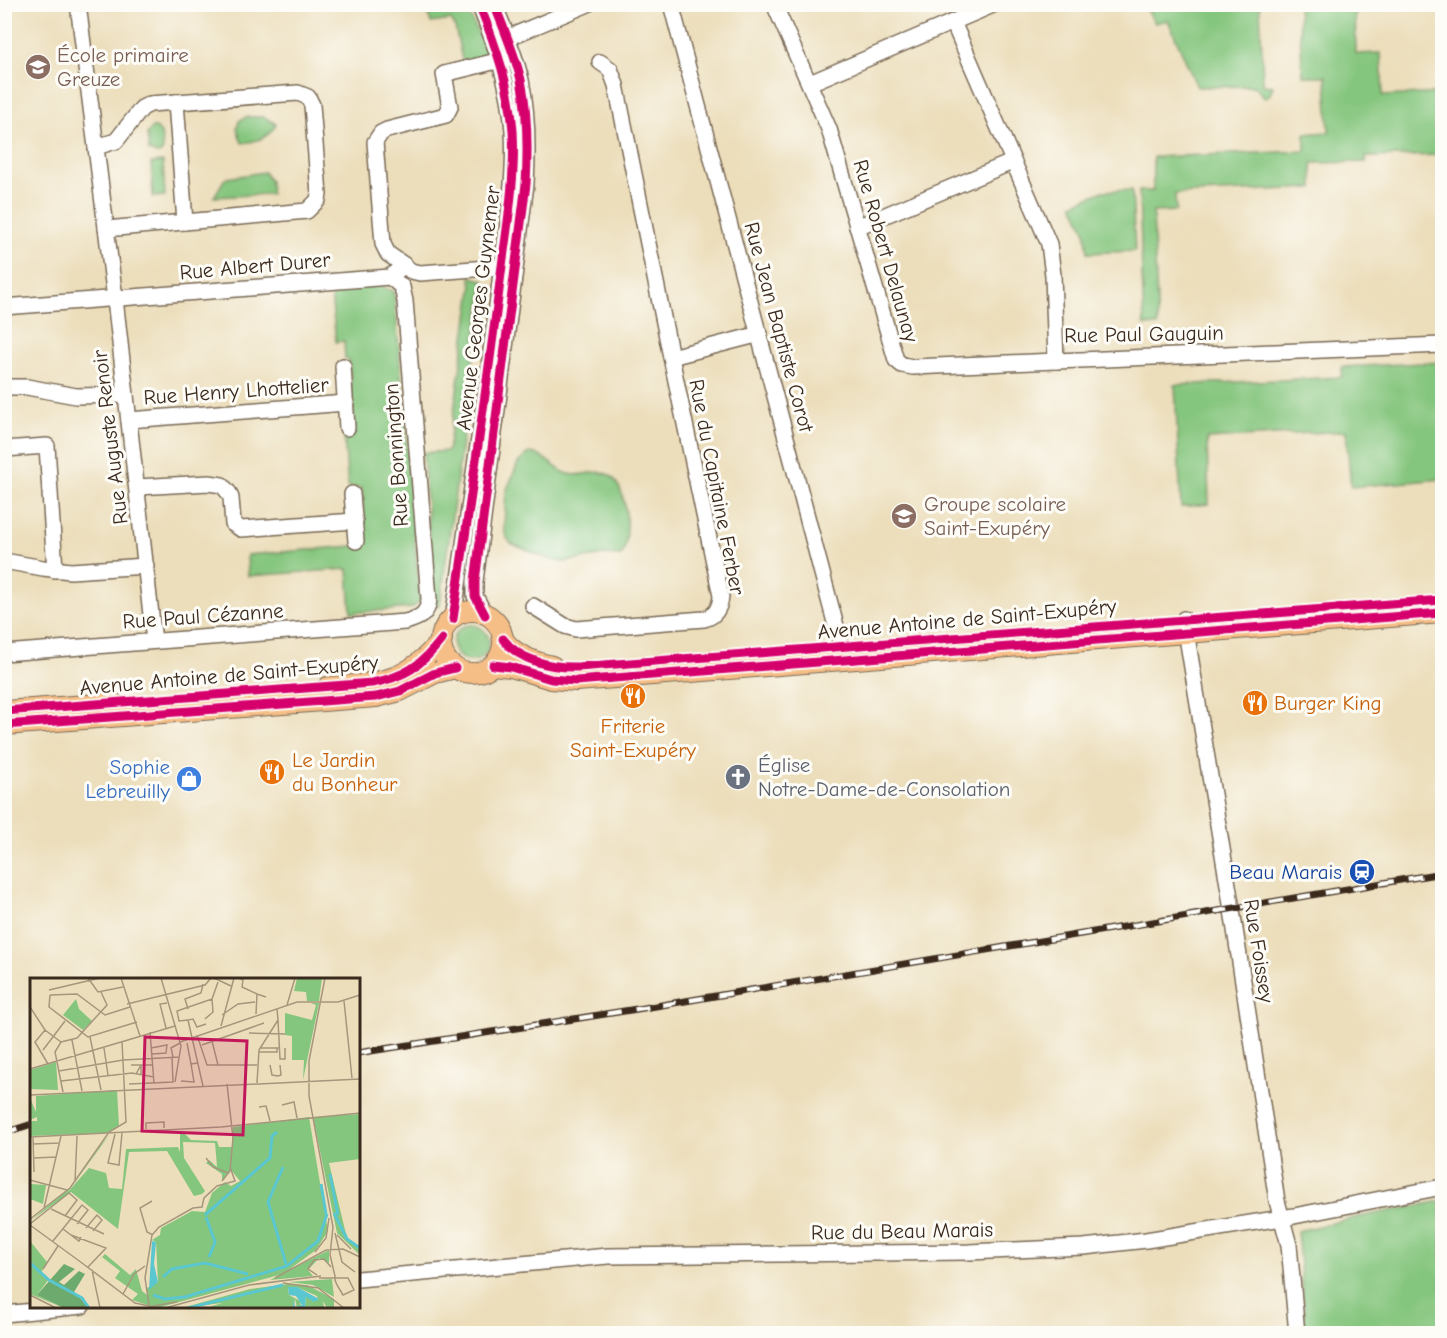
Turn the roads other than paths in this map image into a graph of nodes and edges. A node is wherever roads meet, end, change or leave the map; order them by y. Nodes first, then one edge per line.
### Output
1 (78, 4) edge
2 (479, 4) edge
3 (494, 4) edge
4 (588, 4) edge
5 (671, 4) edge
6 (774, 4) edge
7 (995, 4) edge
8 (953, 22) junction
9 (501, 40) junction
10 (507, 58) junction
11 (600, 62) dead end
12 (810, 83) junction
13 (176, 102) junction
14 (96, 147) junction
15 (1012, 162) junction
16 (185, 222) junction
17 (858, 227) junction
18 (106, 229) junction
19 (404, 266) junction
20 (501, 267) junction
21 (390, 277) junction
22 (115, 298) junction
23 (4, 307) edge
24 (760, 334) junction
25 (1443, 345) edge
26 (671, 357) junction
27 (1056, 361) junction
28 (343, 366) dead end
29 (4, 387) edge
30 (126, 395) junction
31 (346, 404) junction
32 (129, 420) junction
33 (347, 428) dead end
34 (4, 449) edge
35 (137, 487) junction
36 (352, 494) dead end
37 (354, 521) junction
38 (356, 541) dead end
39 (4, 561) edge
40 (146, 566) junction
41 (55, 570) junction
42 (1443, 600) edge
43 (533, 606) dead end
44 (1443, 613) edge
45 (485, 615) junction
46 (453, 619) junction
47 (405, 622) joint
48 (1185, 626) junction
49 (442, 639) junction
50 (503, 639) junction
51 (154, 641) junction
52 (4, 653) edge
53 (844, 653) junction
54 (493, 665) junction
55 (455, 668) junction
56 (4, 711) edge
57 (4, 725) edge
58 (1443, 1187) edge
59 (1282, 1218) junction
60 (360, 1279) edge
61 (56, 1308) edge
62 (4, 1314) edge
63 (1297, 1334) edge

1 - 14 street, Rue Auguste Renoir
2 - 9 street, Avenue Georges Guynemer
3 - 9 street, Avenue Georges Guynemer
4 - 9 street
5 - 24 street, Rue Jean Baptiste Corot
6 - 12 street, Rue Robert Delaunay
7 - 8 street
8 - 12 street
8 - 15 street, Rue Paul Gauguin
9 - 10 street, Avenue Georges Guynemer
10 - 19 street
10 - 20 street, Avenue Georges Guynemer
10 - 45 street, Avenue Georges Guynemer
11 - 26 street, Rue du Capitaine Ferber
12 - 17 street, Rue Robert Delaunay
13 - 14 street
13 - 16 street
13 - 16 street
14 - 18 street, Rue Auguste Renoir
15 - 17 street
15 - 27 street, Rue Paul Gauguin
16 - 18 street
17 - 27 street, Rue Robert Delaunay
18 - 22 street, Rue Auguste Renoir
19 - 20 street
19 - 21 street
20 - 46 street, Avenue Georges Guynemer
21 - 22 street, Rue Albert Durer
21 - 47 street, Rue Bonnington
22 - 23 street, Rue Albert Durer
22 - 30 street, Rue Auguste Renoir
24 - 26 street, Rue du Capitaine Ferber
24 - 53 street, Rue Jean Baptiste Corot
25 - 27 street, Rue Paul Gauguin
26 - 43 street, Rue du Capitaine Ferber
28 - 31 street, Rue Henry Lhottelier
29 - 30 street
30 - 32 street, Rue Auguste Renoir
31 - 32 street, Rue Henry Lhottelier
31 - 33 street, Rue Henry Lhottelier
32 - 35 street, Rue Auguste Renoir
34 - 41 street
35 - 37 street
35 - 40 street, Rue Auguste Renoir
36 - 37 street
37 - 38 street
39 - 41 street
40 - 41 street
40 - 51 street, Rue Auguste Renoir
42 - 48 main road, Avenue Antoine de Saint-Exupéry
44 - 48 main road, Avenue Antoine de Saint-Exupéry
45 - 46 main road
45 - 50 main road
46 - 49 main road
47 - 51 street, Rue Paul Cézanne
48 - 53 main road, Avenue Antoine de Saint-Exupéry
48 - 59 street, Rue Foissey
49 - 55 main road
49 - 56 main road, Avenue Antoine de Saint-Exupéry
50 - 53 main road, Avenue Antoine de Saint-Exupéry
50 - 54 main road
51 - 52 street, Rue Paul Cézanne
53 - 54 main road, Avenue Antoine de Saint-Exupéry
54 - 55 main road
55 - 57 main road, Avenue Antoine de Saint-Exupéry
58 - 59 street, Rue du Beau Marais
59 - 60 street, Rue du Beau Marais
59 - 63 street, Rue Foissey
61 - 62 street

